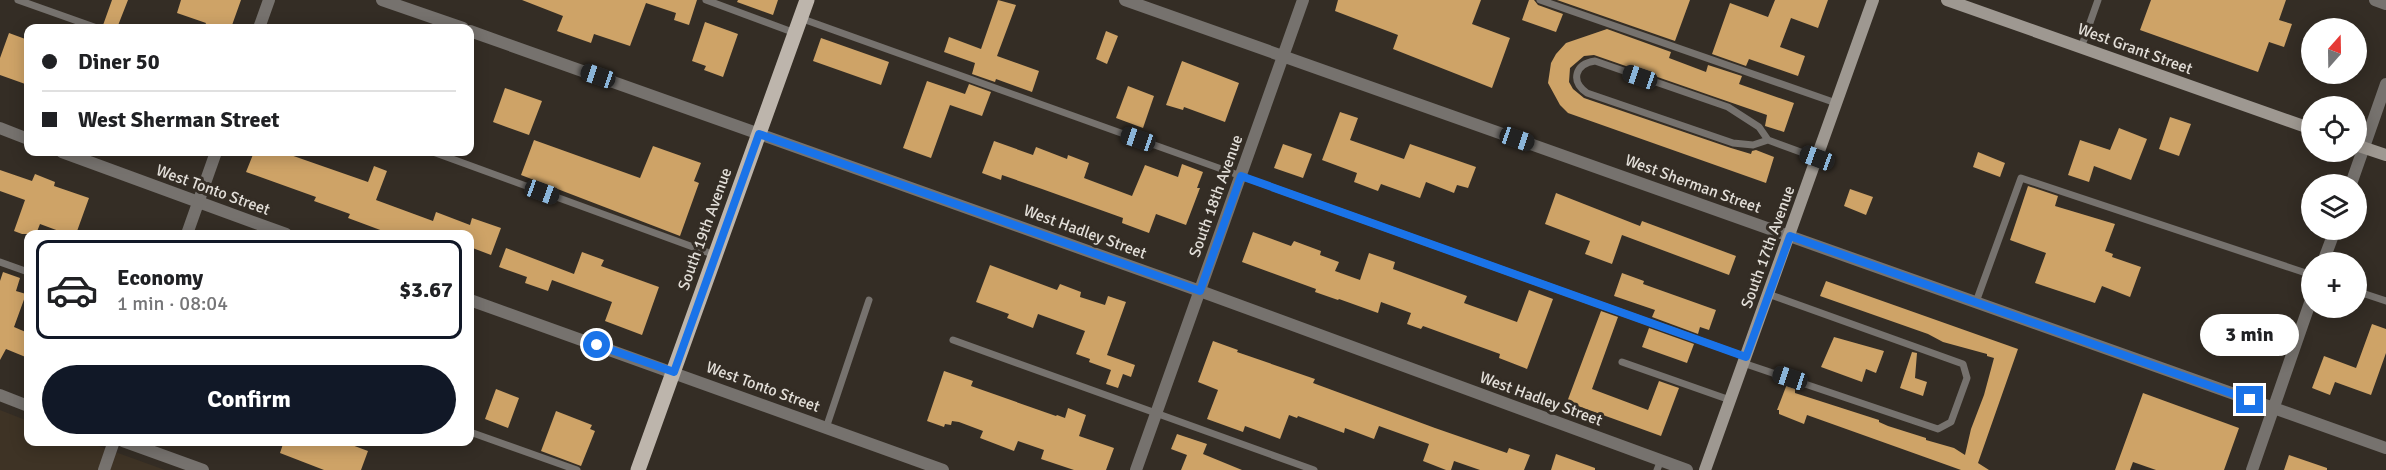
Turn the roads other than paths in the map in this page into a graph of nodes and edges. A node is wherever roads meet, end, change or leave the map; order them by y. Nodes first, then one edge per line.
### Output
1 (18, 0) edge
2 (269, 0) edge
3 (382, 0) edge
4 (706, 0) edge
5 (807, 0) edge
6 (1125, 0) edge
7 (1303, 0) edge
8 (1540, 0) edge
9 (1873, 0) edge
10 (1947, 0) edge
11 (2098, 0) edge
12 (2375, 0) edge
13 (2386, 4) edge
14 (801, 18) junction
15 (85, 24) edge
16 (260, 24) edge
17 (451, 24) edge
18 (474, 32) edge
19 (795, 33) junction
20 (2081, 48) junction
21 (1283, 56) junction
22 (2386, 84) edge
23 (1836, 103) junction
24 (2301, 125) edge
25 (0, 128) edge
26 (2367, 129) edge
27 (759, 134) junction
28 (24, 137) edge
29 (1768, 140) junction
30 (2367, 149) edge
31 (73, 156) edge
32 (215, 156) edge
33 (444, 156) edge
34 (2386, 156) edge
35 (1817, 158) junction
36 (1241, 176) junction
37 (198, 203) junction
38 (188, 230) edge
39 (275, 230) edge
40 (1790, 236) junction
41 (715, 255) junction
42 (0, 262) edge
43 (2301, 270) edge
44 (24, 271) edge
45 (1200, 291) junction
46 (1768, 294) junction
47 (2367, 295) edge
48 (869, 300) dead end
49 (474, 301) edge
50 (2386, 301) edge
51 (1976, 302) junction
52 (2305, 318) edge
53 (953, 340) dead end
54 (1744, 360) junction
55 (1622, 362) dead end
56 (674, 372) junction
57 (0, 395) edge
58 (1730, 400) junction
59 (24, 404) edge
60 (2273, 409) junction
61 (1156, 414) junction
62 (826, 428) junction
63 (474, 433) edge
64 (112, 446) edge
65 (137, 446) edge
66 (2386, 448) edge
67 (1659, 465) edge
68 (104, 470) edge
69 (203, 470) edge
70 (577, 470) edge
71 (638, 470) edge
72 (943, 470) edge
73 (1136, 470) edge
74 (1314, 470) edge
75 (1687, 470) edge
76 (1705, 470) edge
77 (2252, 470) edge

1 - 15 lane
2 - 16 street
3 - 17 street
4 - 19 lane
5 - 14 main road, South 19th Avenue
6 - 21 street, West Sherman Street
7 - 21 street, South 18th Avenue
8 - 23 lane
9 - 23 main road, South 17th Avenue
10 - 20 main road, West Grant Street
11 - 20 lane
12 - 13 street
14 - 19 main road, South 19th Avenue
14 - 36 lane
18 - 27 street, West Hadley Street
19 - 27 main road, South 19th Avenue
20 - 24 main road, West Grant Street
21 - 36 street, South 18th Avenue
21 - 40 street, West Sherman Street
22 - 26 street
23 - 35 main road, South 17th Avenue
25 - 28 street
27 - 41 main road, South 19th Avenue
27 - 45 street, West Hadley Street
29 - 29 lane
29 - 35 lane
30 - 34 main road
31 - 37 street, West Tonto Street
32 - 37 street
33 - 41 lane
35 - 40 main road, South 17th Avenue
36 - 45 street, South 18th Avenue
36 - 54 lane
37 - 38 street
37 - 39 street, West Tonto Street
40 - 46 main road, South 17th Avenue
40 - 51 street, West Sherman Street
41 - 56 main road, South 19th Avenue
42 - 44 lane
43 - 51 lane
45 - 61 street, South 18th Avenue
45 - 67 street, West Hadley Street
46 - 54 main road, South 17th Avenue
46 - 54 lane
47 - 50 lane
48 - 62 lane
49 - 56 street, West Tonto Street
51 - 60 street, West Sherman Street
52 - 60 street
53 - 61 lane
54 - 58 main road, South 17th Avenue
55 - 58 lane
56 - 62 street, West Tonto Street
56 - 71 main road, South 19th Avenue
57 - 59 street
58 - 76 main road, South 17th Avenue
60 - 66 street, West Sherman Street
60 - 77 street
61 - 73 street, South 18th Avenue
61 - 74 lane
62 - 72 street, West Tonto Street
63 - 70 lane
64 - 68 street
65 - 69 street
67 - 75 street, West Hadley Street

